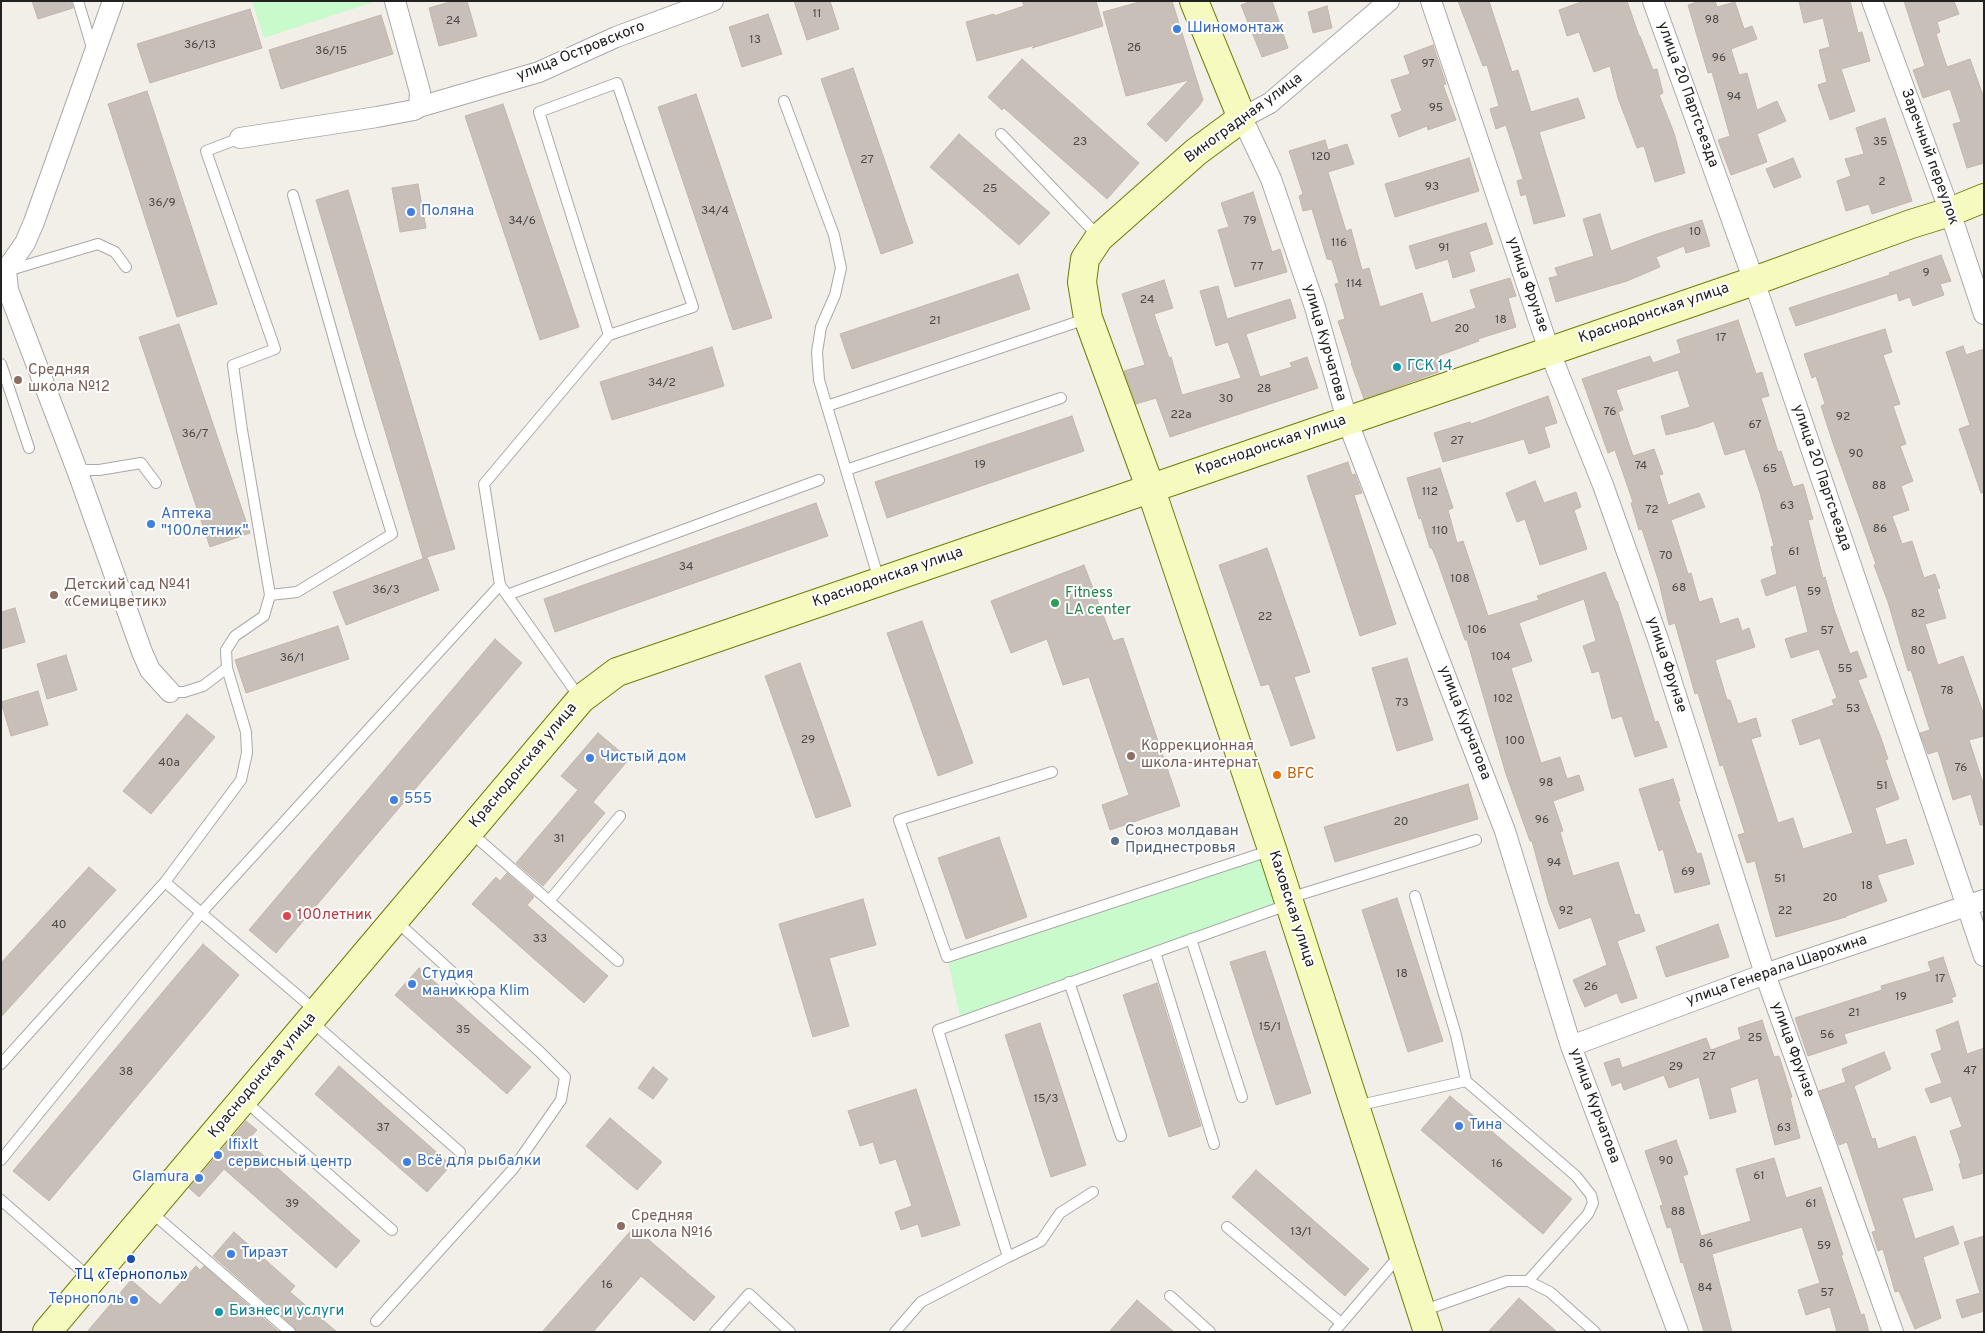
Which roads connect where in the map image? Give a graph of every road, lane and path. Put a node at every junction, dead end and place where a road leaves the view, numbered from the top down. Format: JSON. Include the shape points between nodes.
{"nodes":[{"id":1,"x":78,"y":1,"type":"edge"},
{"id":2,"x":113,"y":1,"type":"edge"},
{"id":3,"x":395,"y":1,"type":"edge"},
{"id":4,"x":713,"y":1,"type":"edge"},
{"id":5,"x":1194,"y":1,"type":"edge"},
{"id":6,"x":1389,"y":1,"type":"edge"},
{"id":7,"x":1431,"y":1,"type":"edge"},
{"id":8,"x":1653,"y":1,"type":"edge"},
{"id":9,"x":1872,"y":1,"type":"edge"},
{"id":10,"x":94,"y":55,"type":"junction"},
{"id":11,"x":784,"y":101,"type":"dead end"},
{"id":12,"x":419,"y":107,"type":"junction"},
{"id":13,"x":1242,"y":118,"type":"junction"},
{"id":14,"x":1001,"y":134,"type":"dead end"},
{"id":15,"x":240,"y":138,"type":"joint"},
{"id":16,"x":293,"y":195,"type":"dead end"},
{"id":17,"x":1984,"y":198,"type":"edge"},
{"id":18,"x":1950,"y":212,"type":"junction"},
{"id":19,"x":1099,"y":238,"type":"junction"},
{"id":20,"x":126,"y":266,"type":"dead end"},
{"id":21,"x":6,"y":270,"type":"junction"},
{"id":22,"x":1754,"y":280,"type":"junction"},
{"id":23,"x":1984,"y":314,"type":"edge"},
{"id":24,"x":1088,"y":318,"type":"junction"},
{"id":25,"x":609,"y":335,"type":"junction"},
{"id":26,"x":1549,"y":350,"type":"junction"},
{"id":27,"x":1,"y":364,"type":"edge"},
{"id":28,"x":1061,"y":398,"type":"dead end"},
{"id":29,"x":827,"y":406,"type":"junction"},
{"id":30,"x":1347,"y":420,"type":"junction"},
{"id":31,"x":29,"y":448,"type":"dead end"},
{"id":32,"x":77,"y":470,"type":"junction"},
{"id":33,"x":846,"y":470,"type":"junction"},
{"id":34,"x":819,"y":480,"type":"dead end"},
{"id":35,"x":156,"y":483,"type":"dead end"},
{"id":36,"x":1150,"y":487,"type":"junction"},
{"id":37,"x":879,"y":581,"type":"junction"},
{"id":38,"x":500,"y":585,"type":"junction"},
{"id":39,"x":270,"y":595,"type":"junction"},
{"id":40,"x":507,"y":595,"type":"junction"},
{"id":41,"x":227,"y":668,"type":"junction"},
{"id":42,"x":170,"y":692,"type":"joint"},
{"id":43,"x":581,"y":699,"type":"junction"},
{"id":44,"x":1052,"y":772,"type":"dead end"},
{"id":45,"x":620,"y":816,"type":"dead end"},
{"id":46,"x":469,"y":832,"type":"junction"},
{"id":47,"x":1476,"y":840,"type":"dead end"},
{"id":48,"x":1272,"y":849,"type":"junction"},
{"id":49,"x":165,"y":882,"type":"junction"},
{"id":50,"x":1415,"y":896,"type":"dead end"},
{"id":51,"x":549,"y":901,"type":"junction"},
{"id":52,"x":1289,"y":901,"type":"junction"},
{"id":53,"x":1975,"y":903,"type":"edge"},
{"id":54,"x":201,"y":913,"type":"junction"},
{"id":55,"x":395,"y":920,"type":"junction"},
{"id":56,"x":1191,"y":939,"type":"junction"},
{"id":57,"x":1155,"y":952,"type":"junction"},
{"id":58,"x":1984,"y":956,"type":"edge"},
{"id":59,"x":618,"y":961,"type":"dead end"},
{"id":60,"x":1765,"y":974,"type":"junction"},
{"id":61,"x":1070,"y":982,"type":"junction"},
{"id":62,"x":313,"y":1016,"type":"junction"},
{"id":63,"x":1571,"y":1046,"type":"junction"},
{"id":64,"x":1,"y":1064,"type":"edge"},
{"id":65,"x":1466,"y":1081,"type":"junction"},
{"id":66,"x":1242,"y":1097,"type":"dead end"},
{"id":67,"x":243,"y":1099,"type":"junction"},
{"id":68,"x":1355,"y":1106,"type":"junction"},
{"id":69,"x":1121,"y":1136,"type":"dead end"},
{"id":70,"x":1214,"y":1144,"type":"dead end"},
{"id":71,"x":460,"y":1152,"type":"dead end"},
{"id":72,"x":1,"y":1160,"type":"edge"},
{"id":73,"x":1093,"y":1192,"type":"dead end"},
{"id":74,"x":1,"y":1200,"type":"edge"},
{"id":75,"x":149,"y":1211,"type":"junction"},
{"id":76,"x":1227,"y":1227,"type":"dead end"},
{"id":77,"x":392,"y":1230,"type":"dead end"},
{"id":78,"x":1403,"y":1253,"type":"junction"},
{"id":79,"x":1008,"y":1257,"type":"junction"},
{"id":80,"x":91,"y":1280,"type":"junction"},
{"id":81,"x":1528,"y":1280,"type":"junction"},
{"id":82,"x":1170,"y":1296,"type":"dead end"},
{"id":83,"x":376,"y":1321,"type":"dead end"},
{"id":84,"x":1425,"y":1321,"type":"edge"},
{"id":85,"x":1341,"y":1323,"type":"junction"},
{"id":86,"x":47,"y":1332,"type":"edge"},
{"id":87,"x":290,"y":1332,"type":"edge"},
{"id":88,"x":715,"y":1332,"type":"edge"},
{"id":89,"x":790,"y":1332,"type":"edge"},
{"id":90,"x":895,"y":1332,"type":"edge"},
{"id":91,"x":1210,"y":1332,"type":"edge"},
{"id":92,"x":1334,"y":1332,"type":"edge"},
{"id":93,"x":1595,"y":1332,"type":"edge"},
{"id":94,"x":1678,"y":1332,"type":"edge"},
{"id":95,"x":1893,"y":1332,"type":"edge"}],
"edges":[{"from":1,"to":10,"type":"lane"},
{"from":2,"to":10,"type":"street"},
{"from":3,"to":12,"type":"street","via":[[420,92]]},
{"from":4,"to":12,"type":"street","name":"улица Островского","via":[[616,37],[539,72]]},
{"from":5,"to":13,"type":"street"},
{"from":6,"to":13,"type":"street","name":"Виноградная улица","via":[[1292,86]]},
{"from":7,"to":26,"type":"street","name":"улица Фрунзе"},
{"from":8,"to":22,"type":"street","name":"улица 20 Партсъезда"},
{"from":9,"to":18,"type":"street","name":"Заречный переулок"},
{"from":10,"to":21,"type":"street","via":[[34,222],[25,243]]},
{"from":11,"to":29,"type":"lane","via":[[834,235],[841,268],[835,295],[821,327],[817,352],[819,380]]},
{"from":12,"to":15,"type":"street","name":"улица Островского","via":[[377,117]]},
{"from":13,"to":19,"type":"street","name":"Виноградная улица","via":[[1196,152]]},
{"from":13,"to":30,"type":"street","name":"улица Курчатова","via":[[1271,178],[1315,307]]},
{"from":14,"to":19,"type":"lane"},
{"from":15,"to":39,"type":"lane","via":[[206,151],[275,349],[233,365]]},
{"from":16,"to":39,"type":"lane","via":[[392,534],[297,592]]},
{"from":17,"to":18,"type":"street","name":"Краснодонская улица"},
{"from":18,"to":22,"type":"street","name":"Краснодонская улица"},
{"from":18,"to":23,"type":"street","name":"Заречный переулок"},
{"from":19,"to":24,"type":"street","name":"Виноградная улица","via":[[1085,259],[1082,282]]},
{"from":20,"to":21,"type":"lane","via":[[115,252],[98,244]]},
{"from":21,"to":32,"type":"street","via":[[8,290]]},
{"from":22,"to":26,"type":"street","name":"Краснодонская улица"},
{"from":22,"to":53,"type":"street","name":"улица 20 Партсъезда"},
{"from":24,"to":29,"type":"lane"},
{"from":24,"to":36,"type":"street","name":"Каховская улица"},
{"from":25,"to":25,"type":"lane","via":[[693,307],[617,83],[539,112]]},
{"from":25,"to":38,"type":"lane","via":[[484,484]]},
{"from":26,"to":30,"type":"street","name":"Краснодонская улица"},
{"from":26,"to":60,"type":"street","name":"улица Фрунзе","via":[[1603,485],[1658,638]]},
{"from":27,"to":31,"type":"lane"},
{"from":28,"to":33,"type":"lane"},
{"from":29,"to":33,"type":"lane"},
{"from":30,"to":36,"type":"street","name":"Краснодонская улица"},
{"from":30,"to":63,"type":"street","name":"улица Курчатова","via":[[1506,831]]},
{"from":32,"to":35,"type":"lane","via":[[141,463]]},
{"from":32,"to":42,"type":"street","via":[[142,652],[150,670]]},
{"from":33,"to":37,"type":"lane"},
{"from":34,"to":40,"type":"lane"},
{"from":36,"to":37,"type":"street","name":"Краснодонская улица"},
{"from":36,"to":48,"type":"street","name":"Каховская улица"},
{"from":37,"to":43,"type":"street","name":"Краснодонская улица","via":[[617,672]]},
{"from":38,"to":40,"type":"lane"},
{"from":38,"to":54,"type":"lane"},
{"from":39,"to":41,"type":"lane","via":[[264,616],[235,636],[226,650]]},
{"from":40,"to":43,"type":"lane"},
{"from":41,"to":42,"type":"lane","via":[[203,686],[184,692]]},
{"from":41,"to":49,"type":"lane","via":[[246,732],[247,753],[241,780]]},
{"from":43,"to":46,"type":"street","name":"Краснодонская улица"},
{"from":44,"to":48,"type":"lane","via":[[899,820],[947,957]]},
{"from":45,"to":51,"type":"lane"},
{"from":46,"to":51,"type":"lane"},
{"from":46,"to":55,"type":"street","name":"Краснодонская улица"},
{"from":47,"to":52,"type":"lane"},
{"from":48,"to":52,"type":"street","name":"Каховская улица"},
{"from":49,"to":54,"type":"lane"},
{"from":49,"to":64,"type":"lane"},
{"from":50,"to":65,"type":"lane","via":[[1456,1035]]},
{"from":51,"to":59,"type":"lane"},
{"from":52,"to":56,"type":"lane"},
{"from":52,"to":68,"type":"street","name":"Каховская улица"},
{"from":53,"to":58,"type":"street","name":"улица 20 Партсъезда"},
{"from":53,"to":60,"type":"street","name":"улица Генерала Шарохина"},
{"from":54,"to":62,"type":"lane"},
{"from":54,"to":72,"type":"lane"},
{"from":55,"to":62,"type":"street","name":"Краснодонская улица"},
{"from":55,"to":83,"type":"lane","via":[[565,1077],[561,1100],[513,1169]]},
{"from":56,"to":57,"type":"lane"},
{"from":56,"to":66,"type":"lane"},
{"from":57,"to":61,"type":"lane"},
{"from":57,"to":70,"type":"lane"},
{"from":60,"to":63,"type":"street","name":"улица Генерала Шарохина"},
{"from":60,"to":95,"type":"street","name":"улица Фрунзе"},
{"from":61,"to":69,"type":"lane"},
{"from":61,"to":79,"type":"lane","via":[[938,1030]]},
{"from":62,"to":67,"type":"street","name":"Краснодонская улица"},
{"from":62,"to":71,"type":"lane"},
{"from":63,"to":94,"type":"street","name":"улица Курчатова"},
{"from":65,"to":68,"type":"lane"},
{"from":65,"to":81,"type":"lane","via":[[1576,1176],[1591,1196],[1593,1203],[1588,1214]]},
{"from":67,"to":75,"type":"street","name":"Краснодонская улица"},
{"from":67,"to":77,"type":"lane"},
{"from":68,"to":78,"type":"street","name":"Каховская улица"},
{"from":73,"to":79,"type":"lane","via":[[1060,1213],[1040,1241]]},
{"from":74,"to":80,"type":"lane"},
{"from":75,"to":80,"type":"street","name":"Краснодонская улица"},
{"from":75,"to":87,"type":"lane"},
{"from":76,"to":85,"type":"lane"},
{"from":78,"to":84,"type":"street","name":"Каховская улица"},
{"from":78,"to":85,"type":"lane"},
{"from":79,"to":90,"type":"lane","via":[[921,1302]]},
{"from":80,"to":86,"type":"street","name":"Краснодонская улица"},
{"from":81,"to":84,"type":"lane","via":[[1507,1281]]},
{"from":81,"to":93,"type":"lane","via":[[1550,1292]]},
{"from":82,"to":91,"type":"lane"},
{"from":85,"to":92,"type":"lane"},
{"from":88,"to":89,"type":"lane","via":[[748,1294]]}]}
